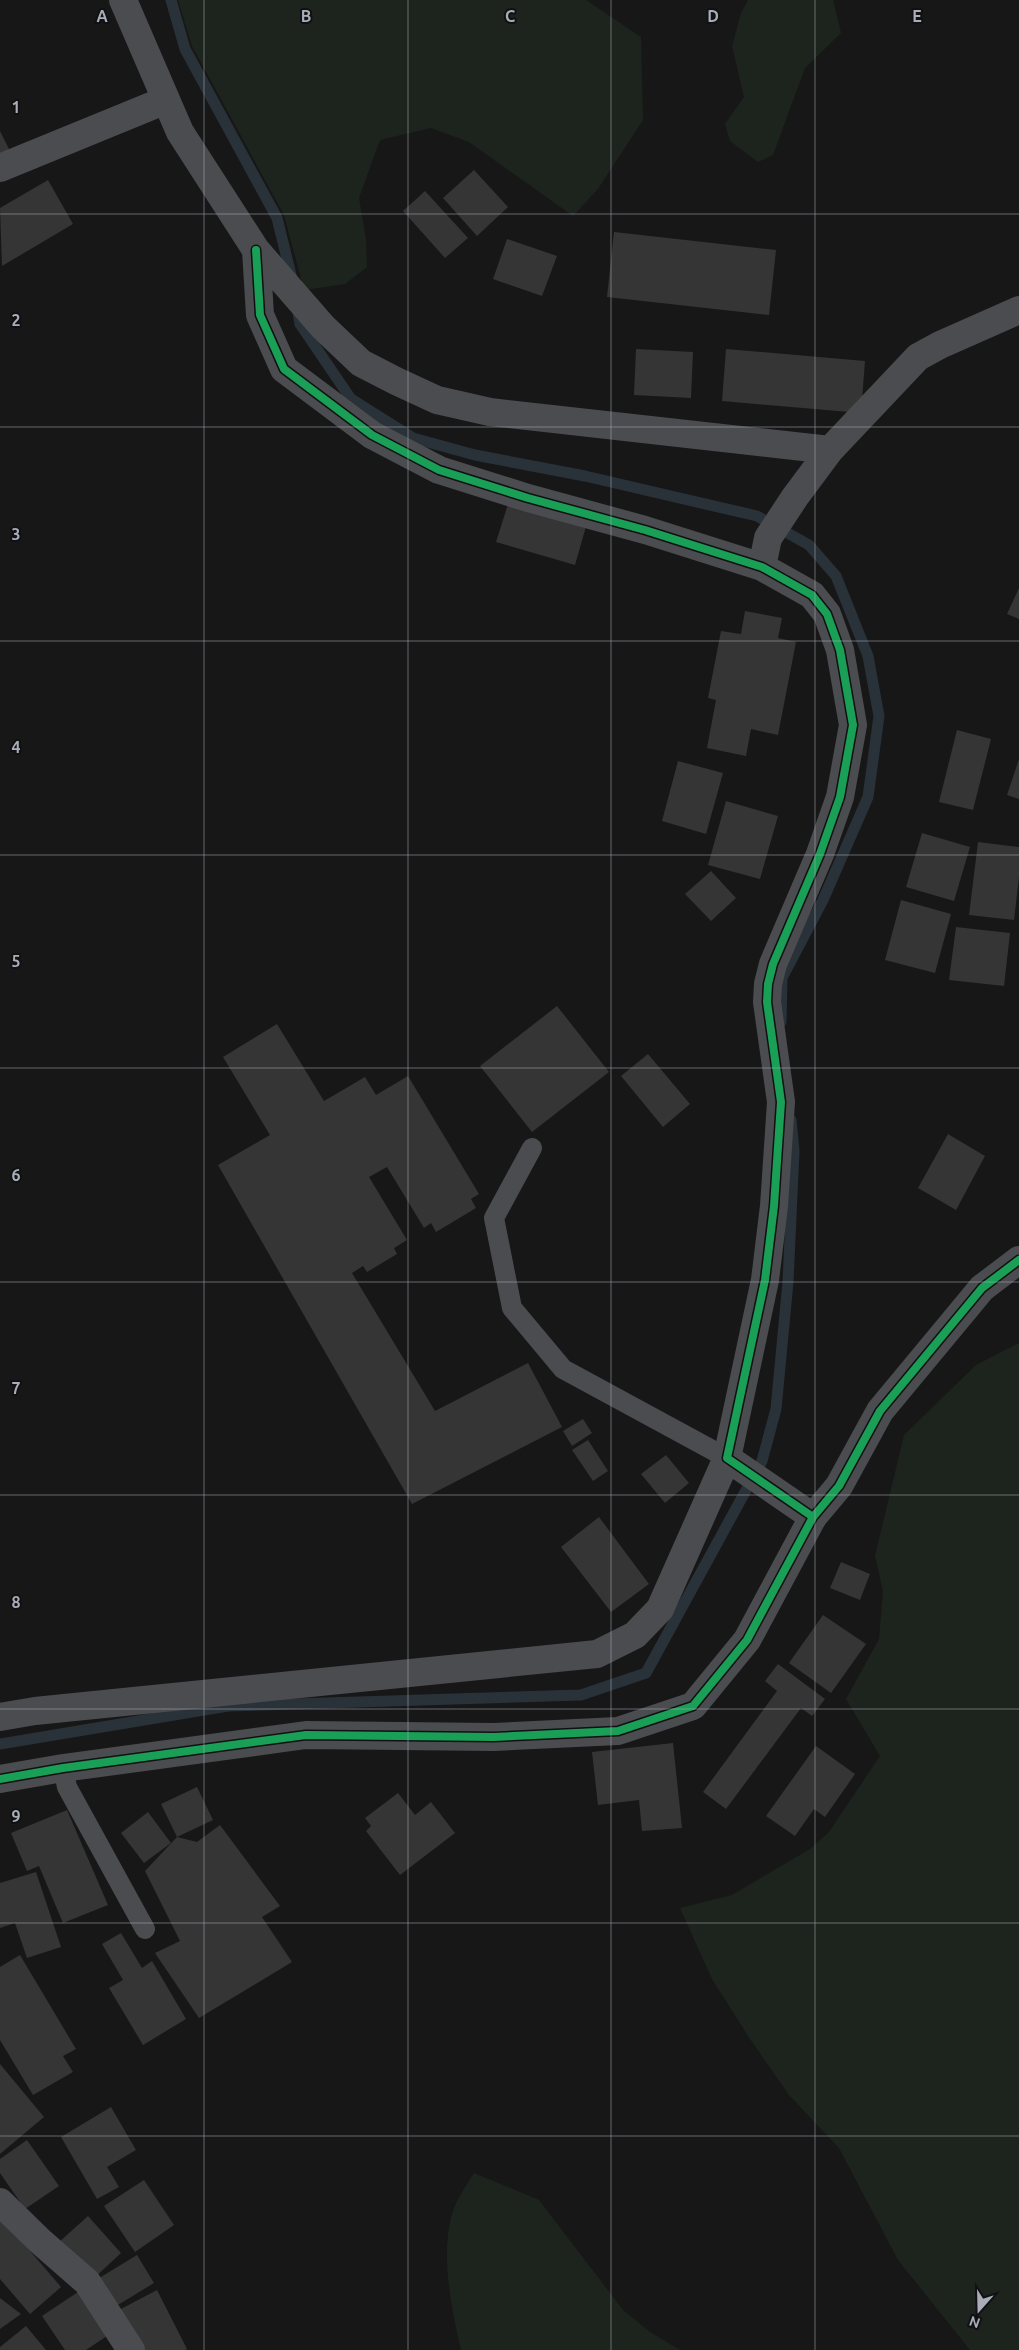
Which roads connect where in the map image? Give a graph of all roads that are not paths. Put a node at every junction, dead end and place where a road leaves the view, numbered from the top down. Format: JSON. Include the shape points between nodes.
{"nodes":[{"id":1,"x":123,"y":0,"type":"edge"},
{"id":2,"x":166,"y":100,"type":"junction"},
{"id":3,"x":0,"y":168,"type":"edge"},
{"id":4,"x":256,"y":250,"type":"junction"},
{"id":5,"x":1019,"y":310,"type":"edge"},
{"id":6,"x":830,"y":450,"type":"junction"},
{"id":7,"x":762,"y":567,"type":"junction"},
{"id":8,"x":532,"y":1148,"type":"dead end"},
{"id":9,"x":1019,"y":1260,"type":"edge"},
{"id":10,"x":727,"y":1458,"type":"junction"},
{"id":11,"x":813,"y":1517,"type":"junction"},
{"id":12,"x":0,"y":1717,"type":"edge"},
{"id":13,"x":63,"y":1768,"type":"junction"},
{"id":14,"x":0,"y":1780,"type":"edge"},
{"id":15,"x":145,"y":1929,"type":"dead end"},
{"id":16,"x":0,"y":2202,"type":"edge"},
{"id":17,"x":131,"y":2350,"type":"edge"}],
"edges":[{"from":1,"to":2,"type":"street"},
{"from":2,"to":3,"type":"street"},
{"from":2,"to":4,"type":"street","via":[[180,132]]},
{"from":4,"to":6,"type":"street","via":[[323,327],[361,363],[437,400],[490,412]]},
{"from":4,"to":7,"type":"street","via":[[260,314],[284,369],[372,435],[439,470]]},
{"from":5,"to":6,"type":"street","via":[[918,357]]},
{"from":6,"to":7,"type":"street","via":[[768,538]]},
{"from":7,"to":10,"type":"street","via":[[812,595],[828,614],[840,650],[853,725],[840,797],[820,854],[773,964],[768,984],[781,1102],[774,1206],[765,1280]]},
{"from":8,"to":10,"type":"lane","via":[[494,1218],[512,1308],[563,1369]]},
{"from":9,"to":11,"type":"street","via":[[982,1288],[880,1411],[839,1486]]},
{"from":10,"to":11,"type":"street"},
{"from":10,"to":12,"type":"street","via":[[660,1609],[635,1635],[597,1654],[35,1710]]},
{"from":11,"to":13,"type":"street","via":[[747,1640],[693,1706],[618,1731],[494,1736],[306,1735]]},
{"from":13,"to":14,"type":"street"},
{"from":13,"to":15,"type":"lane","via":[[67,1788]]},
{"from":16,"to":17,"type":"street","via":[[87,2282]]}]}
